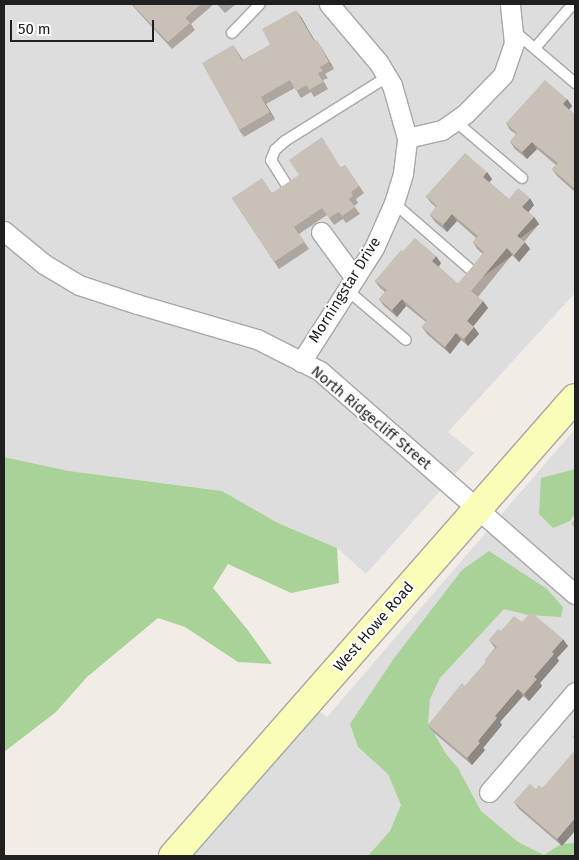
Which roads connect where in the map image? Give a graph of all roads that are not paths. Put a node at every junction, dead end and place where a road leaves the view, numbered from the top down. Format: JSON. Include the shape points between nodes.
{"nodes":[{"id":1,"x":260,"y":4,"type":"edge"},
{"id":2,"x":329,"y":4,"type":"edge"},
{"id":3,"x":510,"y":4,"type":"edge"},
{"id":4,"x":573,"y":4,"type":"edge"},
{"id":5,"x":513,"y":30,"type":"junction"},
{"id":6,"x":232,"y":33,"type":"dead end"},
{"id":7,"x":535,"y":48,"type":"junction"},
{"id":8,"x":387,"y":77,"type":"junction"},
{"id":9,"x":575,"y":83,"type":"edge"},
{"id":10,"x":456,"y":121,"type":"junction"},
{"id":11,"x":406,"y":138,"type":"junction"},
{"id":12,"x":522,"y":178,"type":"dead end"},
{"id":13,"x":286,"y":184,"type":"edge"},
{"id":14,"x":394,"y":202,"type":"junction"},
{"id":15,"x":4,"y":231,"type":"edge"},
{"id":16,"x":321,"y":232,"type":"dead end"},
{"id":17,"x":470,"y":269,"type":"edge"},
{"id":18,"x":351,"y":283,"type":"junction"},
{"id":19,"x":406,"y":340,"type":"dead end"},
{"id":20,"x":301,"y":362,"type":"junction"},
{"id":21,"x":575,"y":398,"type":"edge"},
{"id":22,"x":478,"y":509,"type":"junction"},
{"id":23,"x":575,"y":594,"type":"edge"},
{"id":24,"x":575,"y":692,"type":"edge"},
{"id":25,"x":488,"y":792,"type":"dead end"},
{"id":26,"x":173,"y":856,"type":"edge"}],
"edges":[{"from":1,"to":6,"type":"lane"},
{"from":2,"to":8,"type":"street","name":"Morningstar Drive"},
{"from":3,"to":5,"type":"street"},
{"from":4,"to":7,"type":"lane"},
{"from":5,"to":7,"type":"lane"},
{"from":5,"to":10,"type":"street","via":[[514,43],[503,75]]},
{"from":7,"to":9,"type":"lane"},
{"from":8,"to":11,"type":"street","name":"Morningstar Drive"},
{"from":8,"to":13,"type":"lane","via":[[275,150],[271,160]]},
{"from":10,"to":11,"type":"street","via":[[442,130]]},
{"from":10,"to":12,"type":"lane"},
{"from":11,"to":14,"type":"street","name":"Morningstar Drive","via":[[403,174]]},
{"from":14,"to":17,"type":"lane"},
{"from":14,"to":18,"type":"street","name":"Morningstar Drive","via":[[374,248]]},
{"from":15,"to":20,"type":"street","name":"North Ridgecliff Street","via":[[44,264],[79,285],[256,339]]},
{"from":16,"to":18,"type":"street"},
{"from":18,"to":19,"type":"lane"},
{"from":18,"to":20,"type":"street","name":"Morningstar Drive"},
{"from":20,"to":22,"type":"street","name":"North Ridgecliff Street","via":[[320,371]]},
{"from":21,"to":22,"type":"main road","name":"West Howe Road"},
{"from":22,"to":23,"type":"street","name":"North Ridgecliff Street"},
{"from":22,"to":26,"type":"main road","name":"West Howe Road"},
{"from":24,"to":25,"type":"street"}]}
